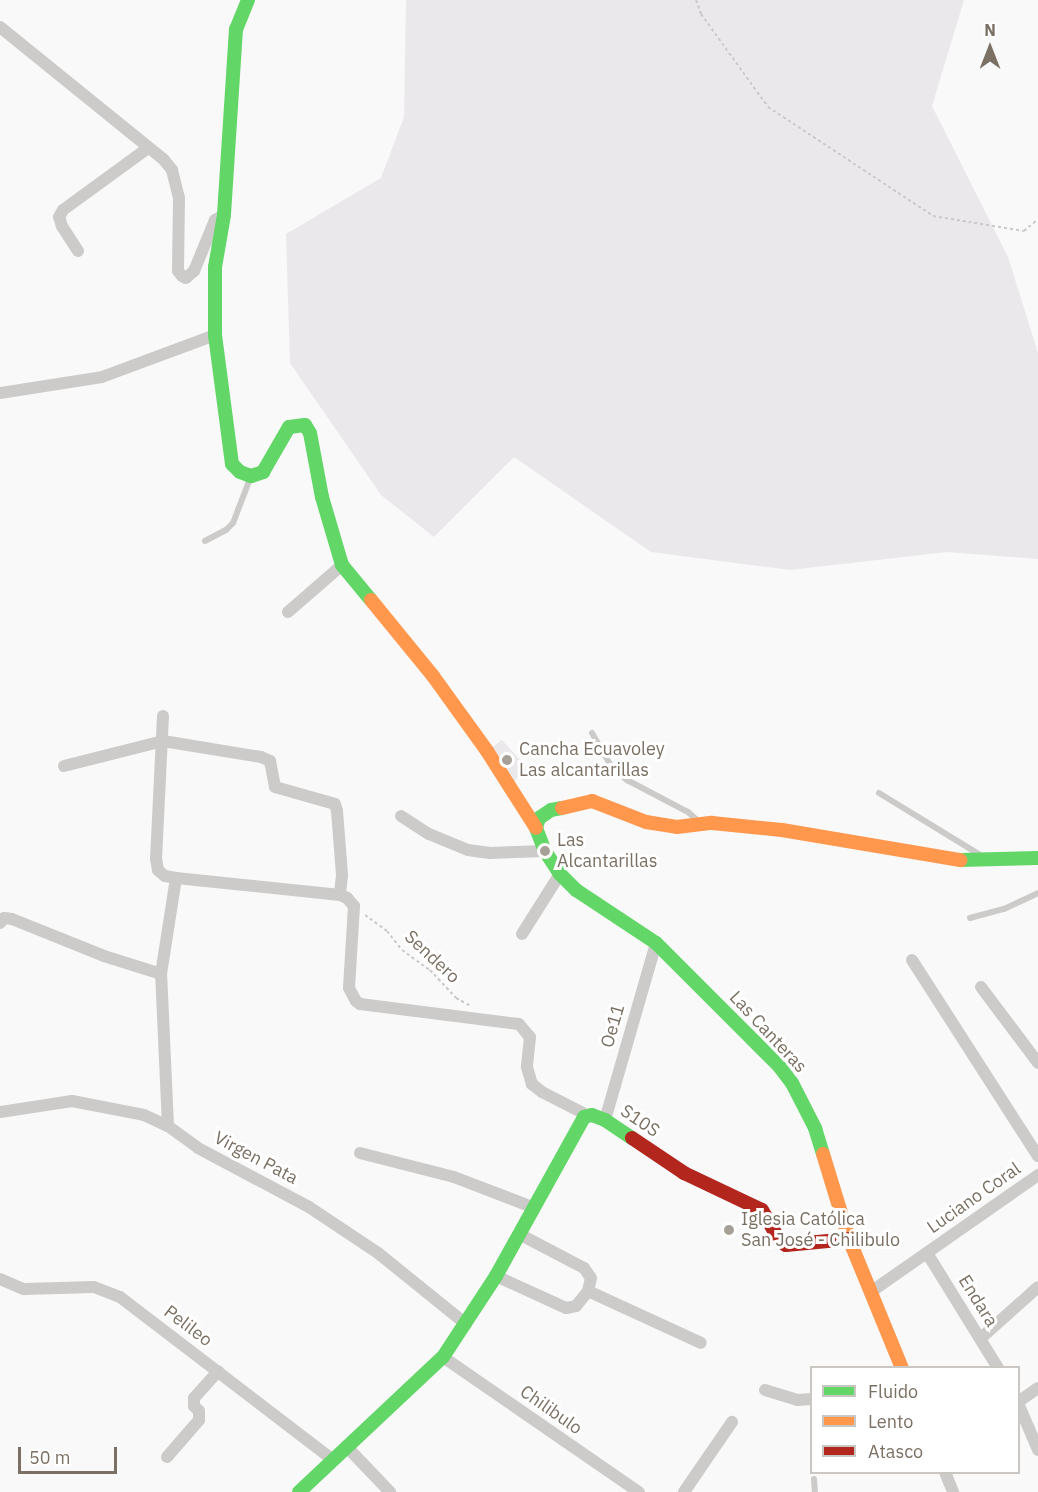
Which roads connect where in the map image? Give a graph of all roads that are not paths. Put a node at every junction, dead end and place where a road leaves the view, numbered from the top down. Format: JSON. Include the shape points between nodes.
{"nodes":[{"id":1,"x":248,"y":0,"type":"edge"},
{"id":2,"x":0,"y":27,"type":"edge"},
{"id":3,"x":148,"y":148,"type":"junction"},
{"id":4,"x":224,"y":215,"type":"junction"},
{"id":5,"x":78,"y":251,"type":"dead end"},
{"id":6,"x":215,"y":335,"type":"junction"},
{"id":7,"x":0,"y":393,"type":"edge"},
{"id":8,"x":251,"y":476,"type":"junction"},
{"id":9,"x":205,"y":541,"type":"dead end"},
{"id":10,"x":342,"y":565,"type":"junction"},
{"id":11,"x":288,"y":612,"type":"dead end"},
{"id":12,"x":163,"y":716,"type":"dead end"},
{"id":13,"x":592,"y":733,"type":"dead end"},
{"id":14,"x":163,"y":741,"type":"junction"},
{"id":15,"x":64,"y":766,"type":"dead end"},
{"id":16,"x":879,"y":793,"type":"dead end"},
{"id":17,"x":401,"y":816,"type":"dead end"},
{"id":18,"x":700,"y":824,"type":"junction"},
{"id":19,"x":536,"y":828,"type":"junction"},
{"id":20,"x":545,"y":851,"type":"junction"},
{"id":21,"x":1038,"y":858,"type":"edge"},
{"id":22,"x":991,"y":861,"type":"junction"},
{"id":23,"x":560,"y":874,"type":"junction"},
{"id":24,"x":176,"y":878,"type":"junction"},
{"id":25,"x":1038,"y":893,"type":"edge"},
{"id":26,"x":340,"y":895,"type":"junction"},
{"id":27,"x":970,"y":918,"type":"dead end"},
{"id":28,"x":0,"y":923,"type":"edge"},
{"id":29,"x":522,"y":934,"type":"dead end"},
{"id":30,"x":656,"y":943,"type":"junction"},
{"id":31,"x":912,"y":960,"type":"dead end"},
{"id":32,"x":161,"y":974,"type":"junction"},
{"id":33,"x":981,"y":987,"type":"dead end"},
{"id":34,"x":1038,"y":1063,"type":"edge"},
{"id":35,"x":0,"y":1113,"type":"edge"},
{"id":36,"x":587,"y":1115,"type":"junction"},
{"id":37,"x":605,"y":1120,"type":"junction"},
{"id":38,"x":168,"y":1126,"type":"junction"},
{"id":39,"x":360,"y":1153,"type":"dead end"},
{"id":40,"x":1038,"y":1156,"type":"edge"},
{"id":41,"x":1038,"y":1175,"type":"edge"},
{"id":42,"x":532,"y":1207,"type":"junction"},
{"id":43,"x":519,"y":1234,"type":"junction"},
{"id":44,"x":849,"y":1239,"type":"junction"},
{"id":45,"x":927,"y":1253,"type":"junction"},
{"id":46,"x":496,"y":1276,"type":"junction"},
{"id":47,"x":0,"y":1279,"type":"edge"},
{"id":48,"x":1038,"y":1287,"type":"edge"},
{"id":49,"x":588,"y":1291,"type":"junction"},
{"id":50,"x":872,"y":1291,"type":"junction"},
{"id":51,"x":466,"y":1324,"type":"junction"},
{"id":52,"x":981,"y":1338,"type":"junction"},
{"id":53,"x":700,"y":1343,"type":"dead end"},
{"id":54,"x":443,"y":1357,"type":"junction"},
{"id":55,"x":901,"y":1366,"type":"edge"},
{"id":56,"x":997,"y":1366,"type":"edge"},
{"id":57,"x":218,"y":1371,"type":"junction"},
{"id":58,"x":1038,"y":1388,"type":"edge"},
{"id":59,"x":765,"y":1390,"type":"dead end"},
{"id":60,"x":810,"y":1400,"type":"edge"},
{"id":61,"x":1020,"y":1401,"type":"edge"},
{"id":62,"x":1020,"y":1407,"type":"edge"},
{"id":63,"x":732,"y":1422,"type":"dead end"},
{"id":64,"x":346,"y":1446,"type":"junction"},
{"id":65,"x":1038,"y":1450,"type":"edge"},
{"id":66,"x":167,"y":1456,"type":"dead end"},
{"id":67,"x":332,"y":1459,"type":"junction"},
{"id":68,"x":945,"y":1474,"type":"edge"},
{"id":69,"x":814,"y":1479,"type":"dead end"},
{"id":70,"x":299,"y":1492,"type":"edge"},
{"id":71,"x":390,"y":1492,"type":"edge"},
{"id":72,"x":639,"y":1492,"type":"edge"},
{"id":73,"x":684,"y":1492,"type":"edge"},
{"id":74,"x":815,"y":1492,"type":"edge"},
{"id":75,"x":953,"y":1492,"type":"edge"}],
"edges":[{"from":1,"to":4,"type":"street","via":[[236,29]]},
{"from":2,"to":3,"type":"street"},
{"from":3,"to":4,"type":"street","via":[[168,165],[177,184],[178,271],[182,276],[186,278],[194,271],[215,220]]},
{"from":3,"to":5,"type":"street","via":[[63,210],[59,217],[62,226]]},
{"from":4,"to":6,"type":"street","via":[[215,267]]},
{"from":6,"to":7,"type":"street","via":[[102,377]]},
{"from":6,"to":8,"type":"street","via":[[232,464]]},
{"from":8,"to":9,"type":"lane","via":[[233,523]]},
{"from":8,"to":10,"type":"street","via":[[263,472],[289,427],[305,425]]},
{"from":10,"to":11,"type":"street"},
{"from":10,"to":19,"type":"street","name":"Las Canteras","via":[[433,676]]},
{"from":12,"to":14,"type":"street"},
{"from":13,"to":18,"type":"lane","via":[[612,767],[627,780],[694,816]]},
{"from":14,"to":15,"type":"street"},
{"from":14,"to":24,"type":"street","via":[[156,858],[158,870]]},
{"from":14,"to":26,"type":"street","via":[[261,757],[270,761],[275,787],[334,804],[342,875]]},
{"from":16,"to":22,"type":"lane"},
{"from":17,"to":20,"type":"street","via":[[429,834],[468,850]]},
{"from":18,"to":19,"type":"street","via":[[677,827],[646,822],[592,801],[551,810],[539,818]]},
{"from":18,"to":22,"type":"street","via":[[782,830],[946,859]]},
{"from":19,"to":20,"type":"street","name":"Las Canteras"},
{"from":20,"to":23,"type":"street","name":"Las Canteras"},
{"from":21,"to":22,"type":"street"},
{"from":23,"to":29,"type":"street"},
{"from":23,"to":30,"type":"street","name":"Las Canteras","via":[[576,890]]},
{"from":24,"to":26,"type":"street"},
{"from":24,"to":32,"type":"street"},
{"from":25,"to":27,"type":"lane","via":[[1004,909]]},
{"from":26,"to":36,"type":"street","via":[[354,906],[349,988],[356,1001],[519,1023],[530,1037],[527,1067],[532,1084]]},
{"from":28,"to":32,"type":"street","via":[[4,918],[12,919]]},
{"from":30,"to":37,"type":"street","name":"Oe11"},
{"from":30,"to":44,"type":"street","name":"Las Canteras","via":[[792,1083],[814,1128]]},
{"from":31,"to":40,"type":"street"},
{"from":32,"to":38,"type":"street"},
{"from":33,"to":34,"type":"street"},
{"from":35,"to":38,"type":"street","name":"Virgen Pata","via":[[72,1101],[144,1115]]},
{"from":36,"to":37,"type":"street","name":"S10S"},
{"from":36,"to":42,"type":"street"},
{"from":37,"to":44,"type":"street","name":"S10S","via":[[684,1173],[762,1210],[782,1244]]},
{"from":38,"to":51,"type":"street","name":"Virgen Pata","via":[[198,1148],[309,1207],[378,1253]]},
{"from":39,"to":42,"type":"street","via":[[454,1177]]},
{"from":41,"to":45,"type":"street","name":"Luciano Coral"},
{"from":42,"to":43,"type":"street"},
{"from":43,"to":46,"type":"street"},
{"from":43,"to":49,"type":"street","via":[[584,1268],[591,1278]]},
{"from":44,"to":50,"type":"street","name":"Las Canteras"},
{"from":45,"to":50,"type":"street","name":"Luciano Coral"},
{"from":45,"to":52,"type":"street","name":"Endara"},
{"from":46,"to":49,"type":"street","via":[[566,1308],[576,1306]]},
{"from":46,"to":51,"type":"street"},
{"from":47,"to":57,"type":"street","name":"Pelileo","via":[[24,1289],[94,1287],[120,1297]]},
{"from":48,"to":52,"type":"street"},
{"from":49,"to":53,"type":"street"},
{"from":50,"to":55,"type":"street","name":"Las Canteras"},
{"from":51,"to":54,"type":"street"},
{"from":52,"to":56,"type":"street","name":"Endara"},
{"from":54,"to":64,"type":"street"},
{"from":54,"to":72,"type":"street","name":"Chilibulo"},
{"from":57,"to":66,"type":"street","via":[[194,1398],[199,1420]]},
{"from":57,"to":67,"type":"street","name":"Pelileo"},
{"from":58,"to":61,"type":"street"},
{"from":59,"to":60,"type":"street"},
{"from":62,"to":65,"type":"street"},
{"from":63,"to":73,"type":"street"},
{"from":64,"to":67,"type":"street"},
{"from":64,"to":71,"type":"street"},
{"from":67,"to":70,"type":"street"},
{"from":68,"to":75,"type":"street"},
{"from":69,"to":74,"type":"lane"}]}
